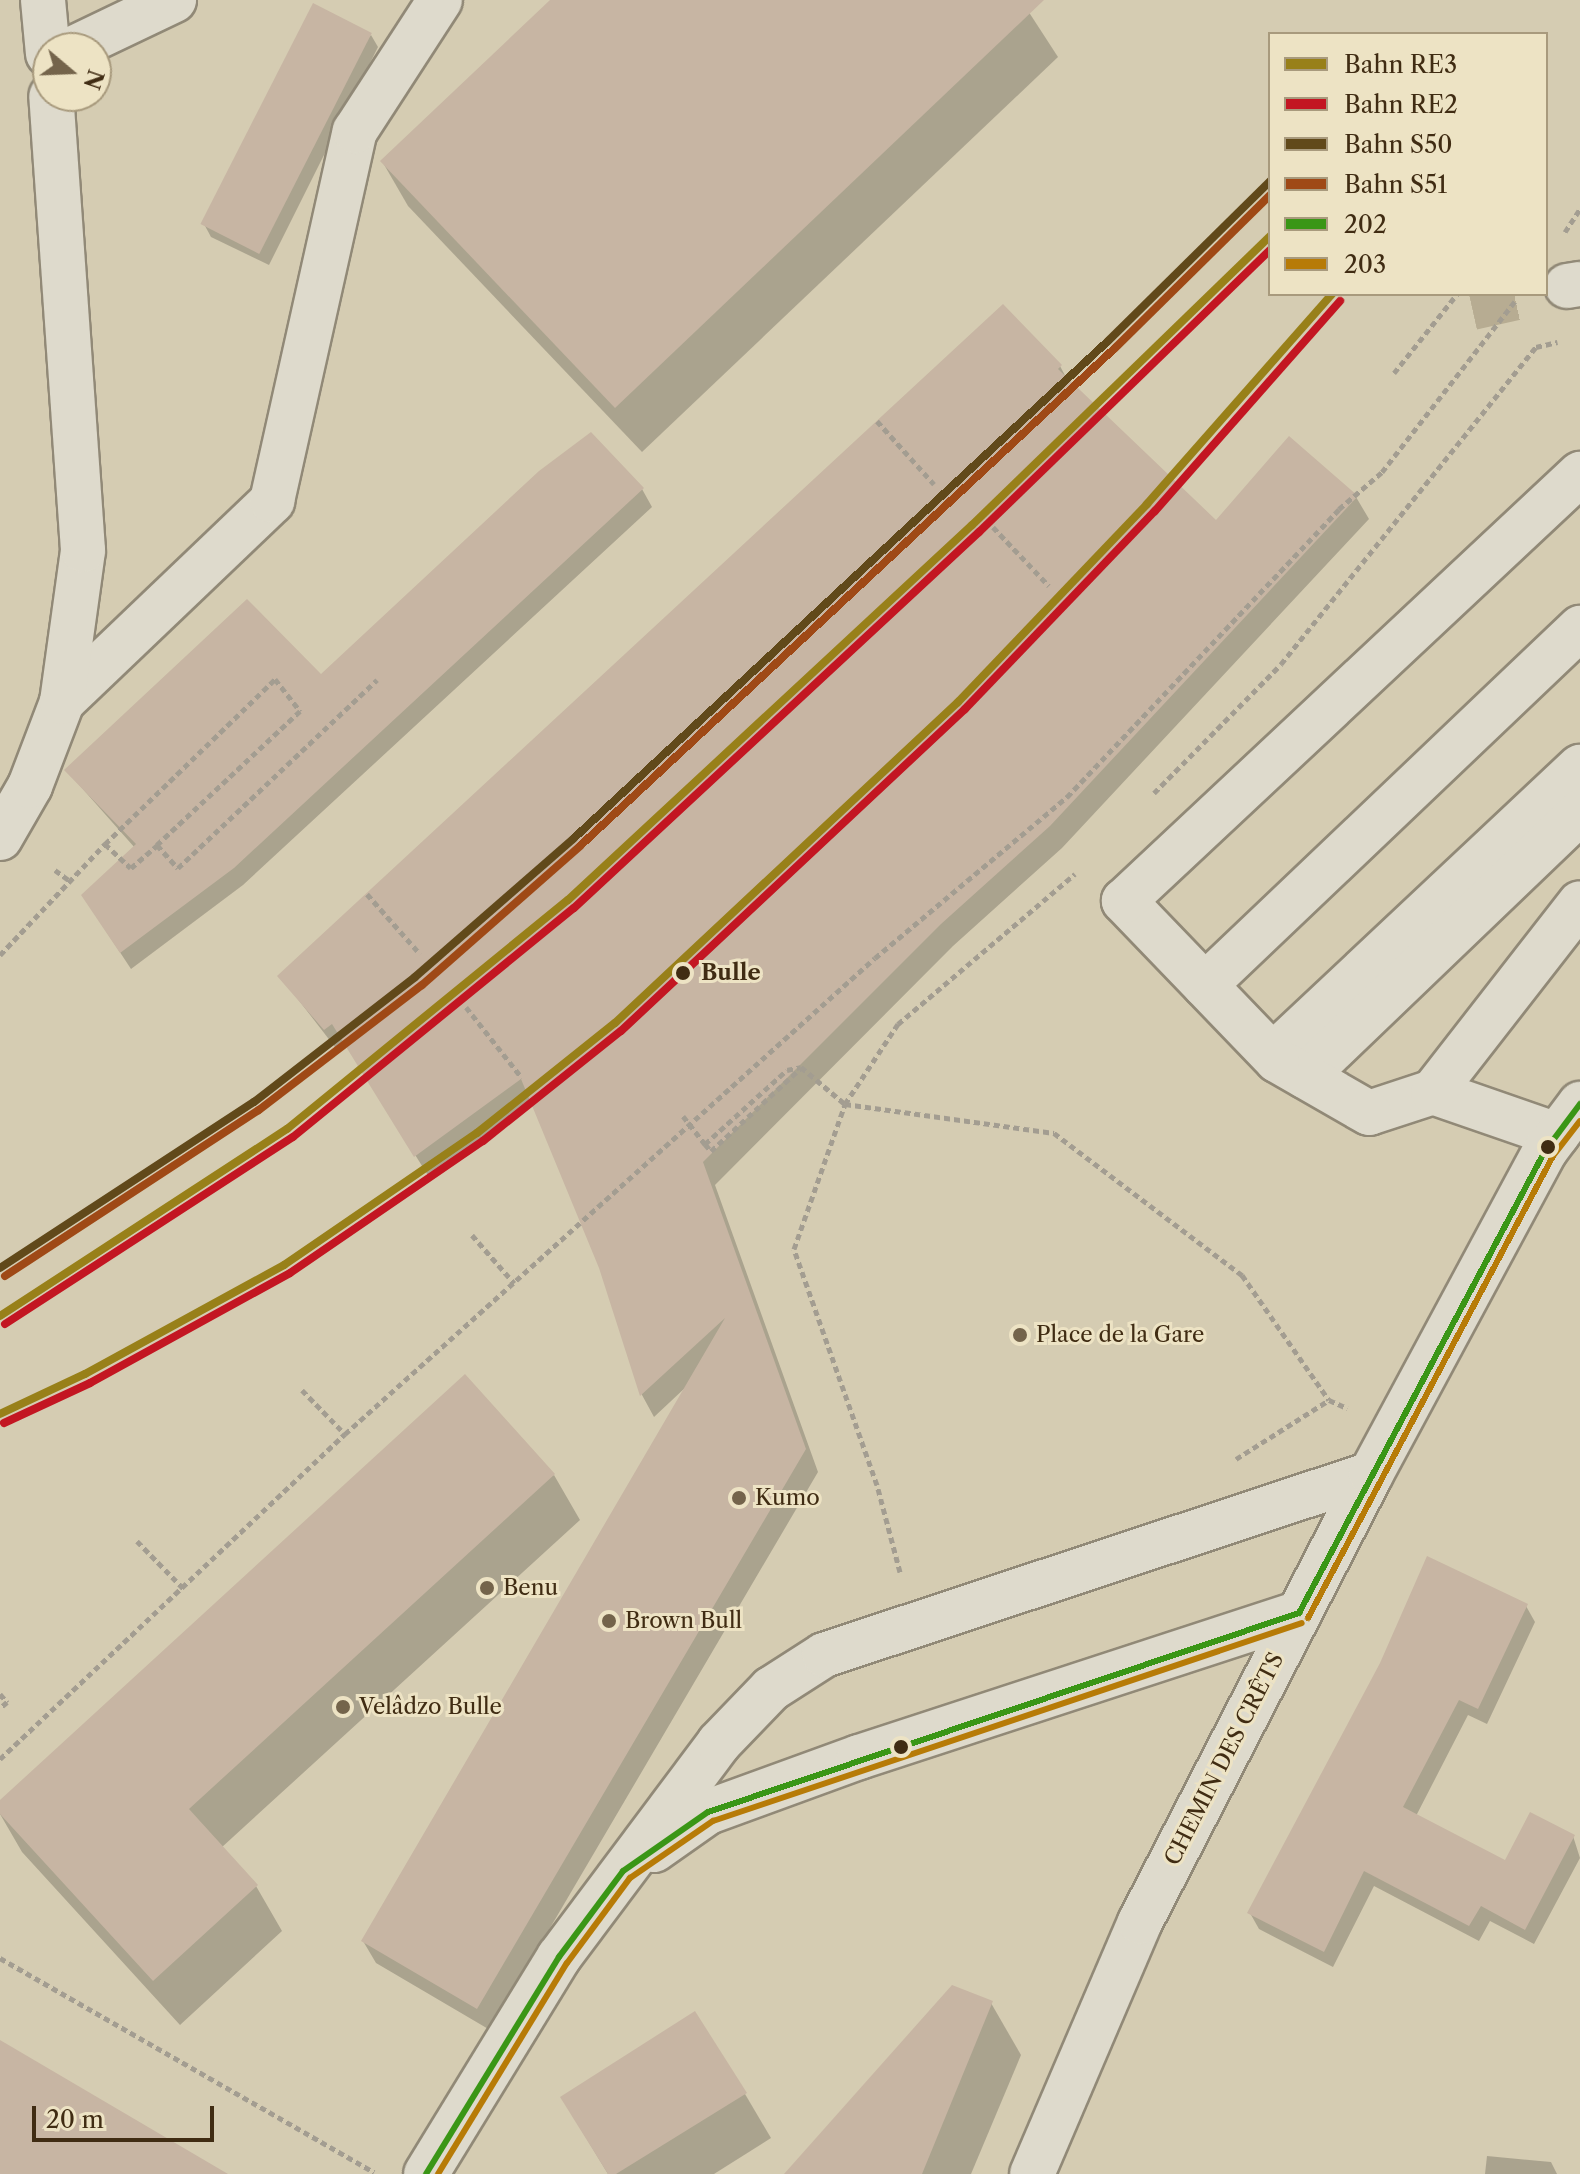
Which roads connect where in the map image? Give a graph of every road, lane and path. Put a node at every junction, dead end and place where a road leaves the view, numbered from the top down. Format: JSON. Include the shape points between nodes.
{"nodes":[{"id":1,"x":43,"y":0,"type":"edge"},
{"id":2,"x":174,"y":0,"type":"edge"},
{"id":3,"x":440,"y":0,"type":"edge"},
{"id":4,"x":46,"y":32,"type":"edge"},
{"id":5,"x":107,"y":32,"type":"edge"},
{"id":6,"x":52,"y":112,"type":"edge"},
{"id":7,"x":1455,"y":296,"type":"edge"},
{"id":8,"x":1518,"y":296,"type":"edge"},
{"id":9,"x":1565,"y":340,"type":"dead end"},
{"id":10,"x":1394,"y":373,"type":"dead end"},
{"id":11,"x":877,"y":421,"type":"dead end"},
{"id":12,"x":1580,"y":474,"type":"edge"},
{"id":13,"x":934,"y":484,"type":"dead end"},
{"id":14,"x":993,"y":527,"type":"dead end"},
{"id":15,"x":1049,"y":586,"type":"dead end"},
{"id":16,"x":1580,"y":628,"type":"edge"},
{"id":17,"x":377,"y":680,"type":"dead end"},
{"id":18,"x":62,"y":702,"type":"junction"},
{"id":19,"x":1580,"y":767,"type":"edge"},
{"id":20,"x":1150,"y":797,"type":"dead end"},
{"id":21,"x":1580,"y":812,"type":"edge"},
{"id":22,"x":0,"y":838,"type":"edge"},
{"id":23,"x":105,"y":844,"type":"junction"},
{"id":24,"x":157,"y":845,"type":"junction"},
{"id":25,"x":1087,"y":862,"type":"dead end"},
{"id":26,"x":55,"y":870,"type":"dead end"},
{"id":27,"x":70,"y":881,"type":"junction"},
{"id":28,"x":367,"y":894,"type":"dead end"},
{"id":29,"x":1580,"y":903,"type":"edge"},
{"id":30,"x":420,"y":954,"type":"dead end"},
{"id":31,"x":0,"y":955,"type":"edge"},
{"id":32,"x":1205,"y":985,"type":"junction"},
{"id":33,"x":466,"y":1007,"type":"dead end"},
{"id":34,"x":1289,"y":1066,"type":"junction"},
{"id":35,"x":522,"y":1078,"type":"dead end"},
{"id":36,"x":1433,"y":1092,"type":"junction"},
{"id":37,"x":845,"y":1104,"type":"junction"},
{"id":38,"x":683,"y":1116,"type":"dead end"},
{"id":39,"x":1569,"y":1120,"type":"edge"},
{"id":40,"x":692,"y":1125,"type":"junction"},
{"id":41,"x":472,"y":1235,"type":"dead end"},
{"id":42,"x":514,"y":1283,"type":"junction"},
{"id":43,"x":302,"y":1390,"type":"dead end"},
{"id":44,"x":1329,"y":1400,"type":"junction"},
{"id":45,"x":1352,"y":1410,"type":"dead end"},
{"id":46,"x":345,"y":1434,"type":"junction"},
{"id":47,"x":1226,"y":1465,"type":"dead end"},
{"id":48,"x":1371,"y":1474,"type":"junction"},
{"id":49,"x":137,"y":1541,"type":"dead end"},
{"id":50,"x":183,"y":1588,"type":"junction"},
{"id":51,"x":1299,"y":1613,"type":"junction"},
{"id":52,"x":913,"y":1625,"type":"junction"},
{"id":53,"x":0,"y":1694,"type":"edge"},
{"id":54,"x":0,"y":1708,"type":"edge"},
{"id":55,"x":0,"y":1759,"type":"edge"},
{"id":56,"x":623,"y":1871,"type":"junction"},
{"id":57,"x":0,"y":1958,"type":"edge"},
{"id":58,"x":379,"y":2174,"type":"edge"},
{"id":59,"x":426,"y":2174,"type":"edge"},
{"id":60,"x":1032,"y":2174,"type":"edge"}],
"edges":[{"from":1,"to":4,"type":"street"},
{"from":2,"to":5,"type":"street"},
{"from":3,"to":18,"type":"street","via":[[355,131],[272,501]]},
{"from":6,"to":18,"type":"street","via":[[83,550]]},
{"from":7,"to":10,"type":"path"},
{"from":8,"to":40,"type":"path","via":[[1382,472],[1339,509],[1067,797],[875,958]]},
{"from":9,"to":20,"type":"path","via":[[1536,347],[1281,664]]},
{"from":11,"to":13,"type":"path"},
{"from":12,"to":32,"type":"street","via":[[1124,901]]},
{"from":14,"to":15,"type":"path"},
{"from":16,"to":32,"type":"street"},
{"from":17,"to":24,"type":"path","via":[[178,868]]},
{"from":18,"to":22,"type":"street","via":[[30,786]]},
{"from":19,"to":34,"type":"street"},
{"from":21,"to":34,"type":"street"},
{"from":23,"to":24,"type":"path","via":[[131,868]]},
{"from":23,"to":24,"type":"path","via":[[275,679],[300,711]]},
{"from":23,"to":27,"type":"path"},
{"from":25,"to":37,"type":"path","via":[[898,1024]]},
{"from":26,"to":27,"type":"path"},
{"from":27,"to":31,"type":"path"},
{"from":28,"to":30,"type":"path"},
{"from":29,"to":36,"type":"street"},
{"from":32,"to":34,"type":"street"},
{"from":33,"to":35,"type":"path"},
{"from":34,"to":36,"type":"street","via":[[1369,1113]]},
{"from":36,"to":39,"type":"street"},
{"from":37,"to":40,"type":"path","via":[[801,1067],[711,1151]]},
{"from":37,"to":44,"type":"path","via":[[1054,1133],[1242,1275]]},
{"from":37,"to":52,"type":"path","via":[[794,1249],[877,1485]]},
{"from":38,"to":40,"type":"path"},
{"from":39,"to":48,"type":"street","name":"CHEMIN DES CRÊTS"},
{"from":40,"to":42,"type":"path"},
{"from":41,"to":42,"type":"path"},
{"from":42,"to":46,"type":"path"},
{"from":43,"to":46,"type":"path"},
{"from":44,"to":45,"type":"path"},
{"from":44,"to":47,"type":"path"},
{"from":46,"to":50,"type":"path"},
{"from":48,"to":51,"type":"street","name":"CHEMIN DES CRÊTS"},
{"from":48,"to":52,"type":"street"},
{"from":49,"to":50,"type":"path"},
{"from":50,"to":55,"type":"path"},
{"from":51,"to":56,"type":"street","via":[[873,1752],[708,1812]]},
{"from":51,"to":60,"type":"street","name":"CHEMIN DES CRÊTS","via":[[1140,1922]]},
{"from":52,"to":56,"type":"street","via":[[824,1655],[771,1689],[719,1743]]},
{"from":53,"to":54,"type":"path","via":[[7,1702]]},
{"from":56,"to":59,"type":"street","via":[[559,1957]]},
{"from":57,"to":58,"type":"path"}]}
